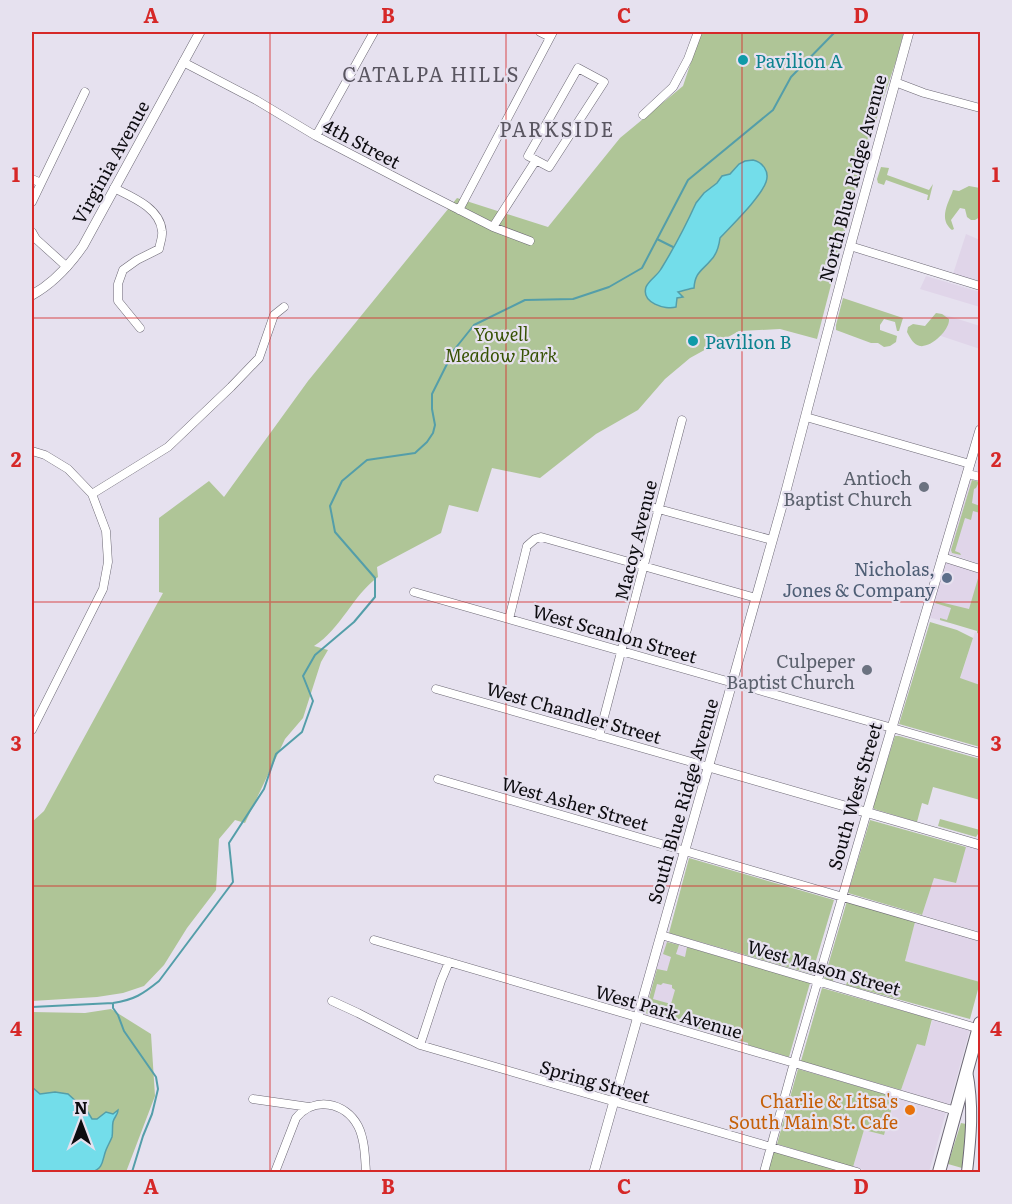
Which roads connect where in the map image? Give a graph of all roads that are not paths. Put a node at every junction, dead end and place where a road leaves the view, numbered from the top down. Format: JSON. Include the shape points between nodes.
{"nodes":[{"id":1,"x":200,"y":32,"type":"edge"},
{"id":2,"x":540,"y":32,"type":"edge"},
{"id":3,"x":698,"y":32,"type":"edge"},
{"id":4,"x":909,"y":32,"type":"edge"},
{"id":5,"x":370,"y":33,"type":"edge"},
{"id":6,"x":551,"y":34,"type":"edge"},
{"id":7,"x":183,"y":62,"type":"junction"},
{"id":8,"x":895,"y":82,"type":"junction"},
{"id":9,"x":85,"y":92,"type":"dead end"},
{"id":10,"x":981,"y":108,"type":"edge"},
{"id":11,"x":643,"y":115,"type":"dead end"},
{"id":12,"x":316,"y":136,"type":"junction"},
{"id":13,"x":536,"y":160,"type":"junction"},
{"id":14,"x":32,"y":179,"type":"edge"},
{"id":15,"x":40,"y":183,"type":"junction"},
{"id":16,"x":114,"y":188,"type":"junction"},
{"id":17,"x":32,"y":201,"type":"edge"},
{"id":18,"x":459,"y":210,"type":"junction"},
{"id":19,"x":493,"y":227,"type":"junction"},
{"id":20,"x":34,"y":236,"type":"edge"},
{"id":21,"x":530,"y":242,"type":"dead end"},
{"id":22,"x":850,"y":246,"type":"junction"},
{"id":23,"x":67,"y":267,"type":"junction"},
{"id":24,"x":981,"y":286,"type":"edge"},
{"id":25,"x":32,"y":295,"type":"edge"},
{"id":26,"x":284,"y":307,"type":"dead end"},
{"id":27,"x":140,"y":328,"type":"dead end"},
{"id":28,"x":827,"y":333,"type":"joint"},
{"id":29,"x":806,"y":417,"type":"junction"},
{"id":30,"x":682,"y":420,"type":"dead end"},
{"id":31,"x":981,"y":430,"type":"edge"},
{"id":32,"x":32,"y":451,"type":"edge"},
{"id":33,"x":969,"y":469,"type":"junction"},
{"id":34,"x":981,"y":477,"type":"edge"},
{"id":35,"x":92,"y":494,"type":"junction"},
{"id":36,"x":655,"y":508,"type":"junction"},
{"id":37,"x":772,"y":540,"type":"junction"},
{"id":38,"x":942,"y":557,"type":"junction"},
{"id":39,"x":644,"y":567,"type":"junction"},
{"id":40,"x":981,"y":569,"type":"edge"},
{"id":41,"x":414,"y":592,"type":"dead end"},
{"id":42,"x":756,"y":598,"type":"junction"},
{"id":43,"x":508,"y":619,"type":"junction"},
{"id":44,"x":622,"y":651,"type":"junction"},
{"id":45,"x":733,"y":683,"type":"junction"},
{"id":46,"x":436,"y":689,"type":"dead end"},
{"id":47,"x":34,"y":718,"type":"edge"},
{"id":48,"x":891,"y":728,"type":"junction"},
{"id":49,"x":32,"y":730,"type":"edge"},
{"id":50,"x":598,"y":736,"type":"junction"},
{"id":51,"x":981,"y":753,"type":"edge"},
{"id":52,"x":709,"y":767,"type":"junction"},
{"id":53,"x":438,"y":779,"type":"dead end"},
{"id":54,"x":867,"y":812,"type":"junction"},
{"id":55,"x":981,"y":845,"type":"edge"},
{"id":56,"x":685,"y":850,"type":"junction"},
{"id":57,"x":842,"y":896,"type":"junction"},
{"id":58,"x":661,"y":935,"type":"junction"},
{"id":59,"x":981,"y":937,"type":"edge"},
{"id":60,"x":374,"y":940,"type":"dead end"},
{"id":61,"x":449,"y":962,"type":"junction"},
{"id":62,"x":819,"y":981,"type":"junction"},
{"id":63,"x":332,"y":1001,"type":"dead end"},
{"id":64,"x":638,"y":1017,"type":"junction"},
{"id":65,"x":980,"y":1027,"type":"edge"},
{"id":66,"x":420,"y":1045,"type":"junction"},
{"id":67,"x":794,"y":1063,"type":"junction"},
{"id":68,"x":967,"y":1071,"type":"junction"},
{"id":69,"x":253,"y":1099,"type":"dead end"},
{"id":70,"x":614,"y":1102,"type":"junction"},
{"id":71,"x":309,"y":1107,"type":"junction"},
{"id":72,"x":956,"y":1111,"type":"junction"},
{"id":73,"x":771,"y":1147,"type":"junction"},
{"id":74,"x":275,"y":1173,"type":"edge"},
{"id":75,"x":366,"y":1173,"type":"edge"},
{"id":76,"x":594,"y":1173,"type":"edge"},
{"id":77,"x":764,"y":1173,"type":"edge"},
{"id":78,"x":857,"y":1173,"type":"edge"},
{"id":79,"x":939,"y":1173,"type":"edge"},
{"id":80,"x":967,"y":1173,"type":"edge"}],
"edges":[{"from":1,"to":7,"type":"street","name":"Virginia Avenue"},
{"from":2,"to":6,"type":"street"},
{"from":3,"to":11,"type":"street","via":[[673,87]]},
{"from":4,"to":8,"type":"street","name":"North Blue Ridge Avenue"},
{"from":5,"to":12,"type":"street"},
{"from":6,"to":18,"type":"street"},
{"from":7,"to":12,"type":"street","name":"4th Street"},
{"from":7,"to":16,"type":"street","name":"Virginia Avenue"},
{"from":8,"to":10,"type":"street"},
{"from":8,"to":22,"type":"street","name":"North Blue Ridge Avenue"},
{"from":9,"to":15,"type":"street"},
{"from":12,"to":18,"type":"street","name":"4th Street"},
{"from":13,"to":13,"type":"street","via":[[528,156],[578,68],[604,82],[549,167]]},
{"from":13,"to":19,"type":"street"},
{"from":14,"to":15,"type":"street"},
{"from":15,"to":17,"type":"street"},
{"from":16,"to":23,"type":"street","name":"Virginia Avenue","via":[[83,246]]},
{"from":16,"to":27,"type":"street","via":[[145,205],[159,220],[162,232],[159,249],[123,270],[118,284],[118,301]]},
{"from":18,"to":19,"type":"street","name":"4th Street"},
{"from":19,"to":21,"type":"street","name":"4th Street"},
{"from":20,"to":23,"type":"street"},
{"from":22,"to":24,"type":"street"},
{"from":22,"to":28,"type":"street","name":"North Blue Ridge Avenue"},
{"from":23,"to":25,"type":"street","name":"Virginia Avenue"},
{"from":26,"to":35,"type":"street","via":[[274,315],[259,358],[231,387],[168,447]]},
{"from":28,"to":29,"type":"street","name":"South Blue Ridge Avenue"},
{"from":29,"to":33,"type":"street"},
{"from":29,"to":37,"type":"street","name":"South Blue Ridge Avenue"},
{"from":30,"to":36,"type":"street","name":"Macoy Avenue"},
{"from":31,"to":33,"type":"street","name":"South West Street"},
{"from":32,"to":35,"type":"street","via":[[68,469]]},
{"from":33,"to":34,"type":"street"},
{"from":33,"to":38,"type":"street","name":"South West Street"},
{"from":35,"to":47,"type":"street","via":[[106,531],[108,562],[103,589]]},
{"from":36,"to":37,"type":"street"},
{"from":36,"to":39,"type":"street","name":"Macoy Avenue"},
{"from":37,"to":42,"type":"street","name":"South Blue Ridge Avenue"},
{"from":38,"to":40,"type":"street"},
{"from":38,"to":48,"type":"street","name":"South West Street"},
{"from":39,"to":42,"type":"street"},
{"from":39,"to":43,"type":"street","via":[[548,538],[535,539],[527,546]]},
{"from":39,"to":44,"type":"street","name":"Macoy Avenue"},
{"from":41,"to":43,"type":"street","name":"West Scanlon Street"},
{"from":42,"to":45,"type":"street","name":"South Blue Ridge Avenue"},
{"from":43,"to":44,"type":"street","name":"West Scanlon Street"},
{"from":44,"to":45,"type":"street","name":"West Scanlon Street"},
{"from":44,"to":50,"type":"street","name":"Macoy Avenue"},
{"from":45,"to":48,"type":"street","name":"West Scanlon Street"},
{"from":45,"to":52,"type":"street","name":"South Blue Ridge Avenue"},
{"from":46,"to":50,"type":"street","name":"West Chandler Street"},
{"from":47,"to":49,"type":"street"},
{"from":48,"to":51,"type":"street","name":"West Scanlon Street"},
{"from":48,"to":54,"type":"street","name":"South West Street"},
{"from":50,"to":52,"type":"street","name":"West Chandler Street"},
{"from":52,"to":54,"type":"street","name":"West Chandler Street"},
{"from":52,"to":56,"type":"street","name":"South Blue Ridge Avenue"},
{"from":53,"to":56,"type":"street","name":"West Asher Street"},
{"from":54,"to":55,"type":"street","name":"West Chandler Street"},
{"from":54,"to":57,"type":"street","name":"South West Street"},
{"from":56,"to":57,"type":"street","name":"West Asher Street"},
{"from":56,"to":58,"type":"street","name":"South Blue Ridge Avenue"},
{"from":57,"to":59,"type":"street","name":"West Asher Street"},
{"from":57,"to":62,"type":"street","name":"South West Street"},
{"from":58,"to":62,"type":"street","name":"West Mason Street"},
{"from":58,"to":64,"type":"street","name":"South Blue Ridge Avenue"},
{"from":60,"to":61,"type":"street","name":"West Park Avenue"},
{"from":61,"to":64,"type":"street","name":"West Park Avenue"},
{"from":61,"to":66,"type":"street"},
{"from":62,"to":65,"type":"street","name":"West Mason Street"},
{"from":62,"to":67,"type":"street","name":"South West Street"},
{"from":63,"to":66,"type":"street","name":"Spring Street"},
{"from":64,"to":67,"type":"street","name":"West Park Avenue"},
{"from":64,"to":70,"type":"street","name":"South Blue Ridge Avenue"},
{"from":65,"to":68,"type":"main road"},
{"from":66,"to":70,"type":"street","name":"Spring Street"},
{"from":67,"to":72,"type":"street","name":"West Park Avenue"},
{"from":67,"to":73,"type":"street","name":"South West Street"},
{"from":68,"to":72,"type":"main road"},
{"from":68,"to":80,"type":"main road","via":[[972,1103]]},
{"from":69,"to":71,"type":"street"},
{"from":70,"to":73,"type":"street","name":"Spring Street"},
{"from":70,"to":76,"type":"street","name":"South Blue Ridge Avenue"},
{"from":71,"to":74,"type":"street","via":[[296,1118]]},
{"from":71,"to":75,"type":"street","via":[[331,1105],[353,1119],[362,1134]]},
{"from":72,"to":79,"type":"main road"},
{"from":73,"to":77,"type":"street","name":"South West Street"},
{"from":73,"to":78,"type":"street","name":"Spring Street"}]}
